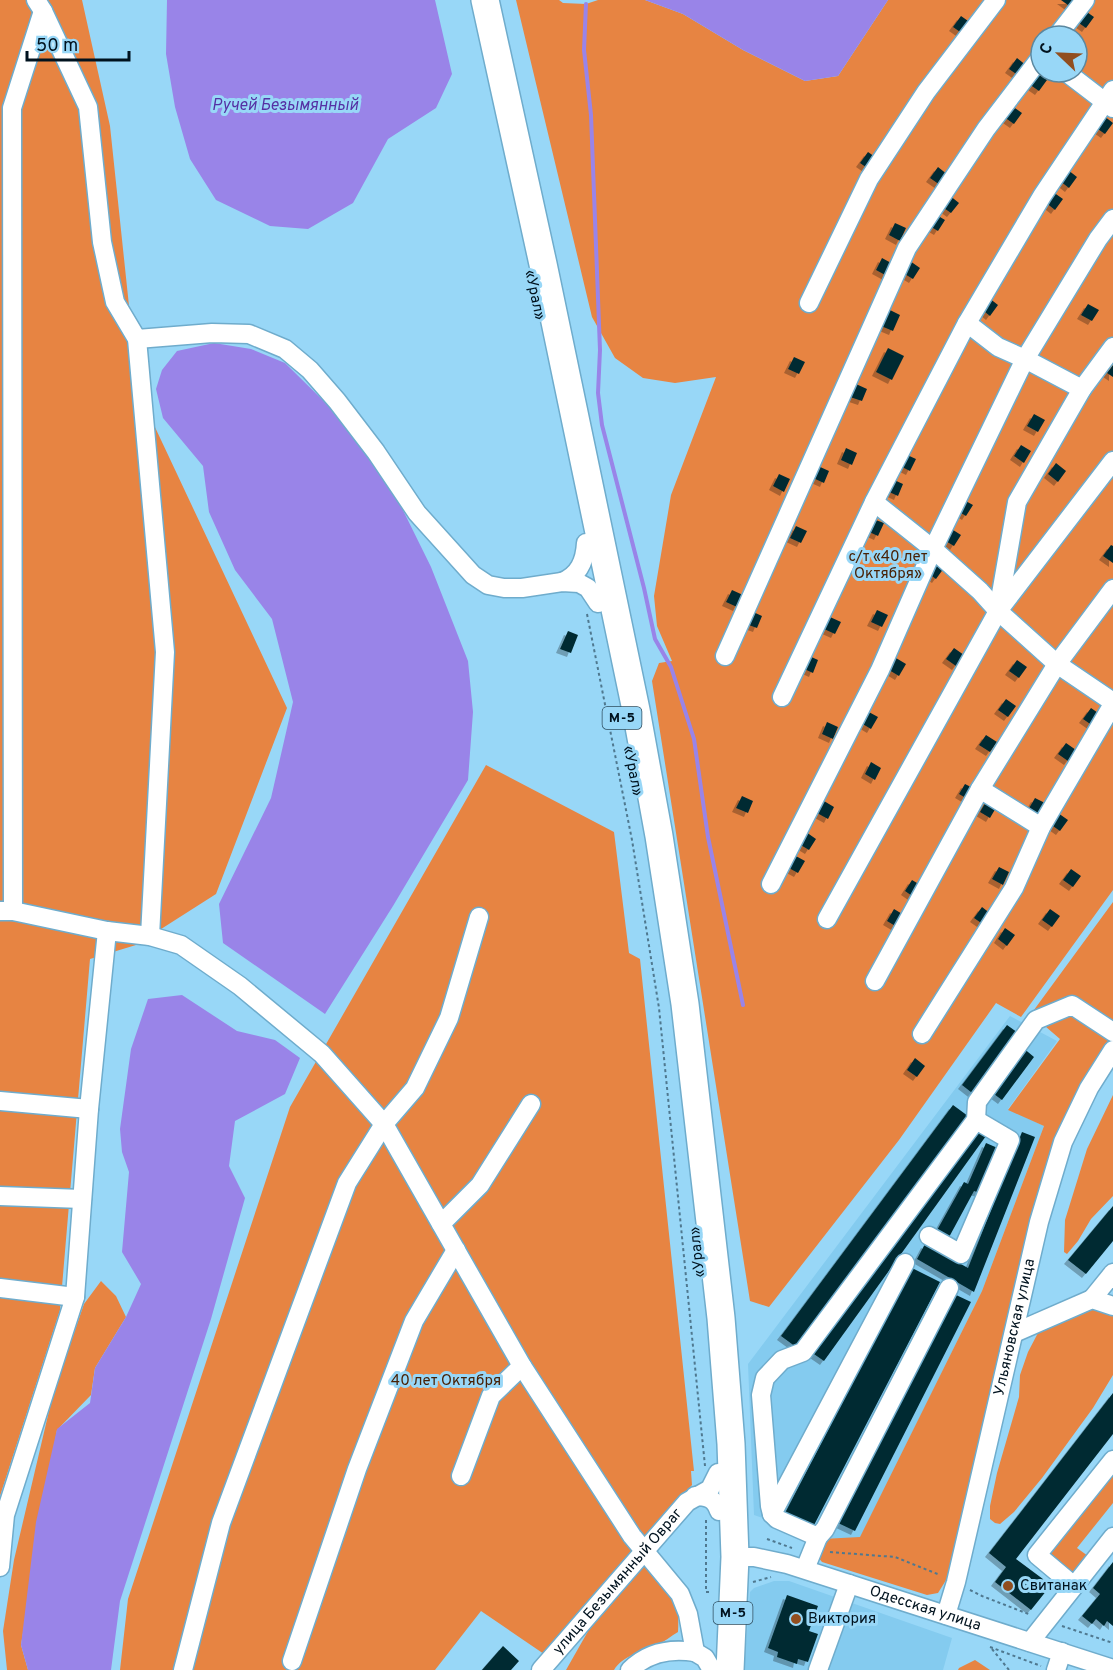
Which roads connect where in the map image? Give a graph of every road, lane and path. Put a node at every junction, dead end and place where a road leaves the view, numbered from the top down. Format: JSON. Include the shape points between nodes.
{"nodes":[{"id":1,"x":470,"y":0,"type":"edge"},
{"id":2,"x":485,"y":0,"type":"edge"},
{"id":3,"x":996,"y":0,"type":"edge"},
{"id":4,"x":1085,"y":0,"type":"edge"},
{"id":5,"x":40,"y":5,"type":"edge"},
{"id":6,"x":1066,"y":24,"type":"edge"},
{"id":7,"x":1029,"y":73,"type":"edge"},
{"id":8,"x":1085,"y":84,"type":"edge"},
{"id":9,"x":1110,"y":100,"type":"edge"},
{"id":10,"x":1113,"y":219,"type":"edge"},
{"id":11,"x":809,"y":303,"type":"dead end"},
{"id":12,"x":967,"y":324,"type":"junction"},
{"id":13,"x":137,"y":339,"type":"junction"},
{"id":14,"x":1113,"y":347,"type":"edge"},
{"id":15,"x":1025,"y":359,"type":"junction"},
{"id":16,"x":1082,"y":388,"type":"junction"},
{"id":17,"x":1113,"y":461,"type":"edge"},
{"id":18,"x":874,"y":502,"type":"junction"},
{"id":19,"x":586,"y":543,"type":"junction"},
{"id":20,"x":933,"y":549,"type":"junction"},
{"id":21,"x":562,"y":582,"type":"junction"},
{"id":22,"x":1113,"y":588,"type":"edge"},
{"id":23,"x":592,"y":606,"type":"junction"},
{"id":24,"x":998,"y":611,"type":"junction"},
{"id":25,"x":725,"y":656,"type":"dead end"},
{"id":26,"x":1057,"y":664,"type":"junction"},
{"id":27,"x":782,"y":698,"type":"dead end"},
{"id":28,"x":1113,"y":703,"type":"edge"},
{"id":29,"x":980,"y":789,"type":"junction"},
{"id":30,"x":1041,"y":827,"type":"junction"},
{"id":31,"x":771,"y":884,"type":"dead end"},
{"id":32,"x":7,"y":911,"type":"edge"},
{"id":33,"x":479,"y":917,"type":"dead end"},
{"id":34,"x":827,"y":919,"type":"dead end"},
{"id":35,"x":107,"y":931,"type":"junction"},
{"id":36,"x":150,"y":936,"type":"junction"},
{"id":37,"x":875,"y":981,"type":"dead end"},
{"id":38,"x":1113,"y":1032,"type":"edge"},
{"id":39,"x":922,"y":1034,"type":"dead end"},
{"id":40,"x":1113,"y":1050,"type":"edge"},
{"id":41,"x":0,"y":1101,"type":"edge"},
{"id":42,"x":531,"y":1104,"type":"dead end"},
{"id":43,"x":89,"y":1109,"type":"junction"},
{"id":44,"x":976,"y":1120,"type":"junction"},
{"id":45,"x":384,"y":1124,"type":"junction"},
{"id":46,"x":0,"y":1196,"type":"edge"},
{"id":47,"x":82,"y":1199,"type":"junction"},
{"id":48,"x":441,"y":1224,"type":"junction"},
{"id":49,"x":929,"y":1236,"type":"dead end"},
{"id":50,"x":456,"y":1250,"type":"junction"},
{"id":51,"x":905,"y":1263,"type":"dead end"},
{"id":52,"x":1113,"y":1273,"type":"edge"},
{"id":53,"x":0,"y":1288,"type":"edge"},
{"id":54,"x":949,"y":1288,"type":"dead end"},
{"id":55,"x":75,"y":1297,"type":"junction"},
{"id":56,"x":1092,"y":1299,"type":"junction"},
{"id":57,"x":1113,"y":1306,"type":"edge"},
{"id":58,"x":1014,"y":1332,"type":"junction"},
{"id":59,"x":522,"y":1366,"type":"junction"},
{"id":60,"x":724,"y":1445,"type":"junction"},
{"id":61,"x":1113,"y":1460,"type":"edge"},
{"id":62,"x":461,"y":1476,"type":"dead end"},
{"id":63,"x":709,"y":1494,"type":"junction"},
{"id":64,"x":772,"y":1514,"type":"junction"},
{"id":65,"x":1113,"y":1537,"type":"edge"},
{"id":66,"x":767,"y":1539,"type":"dead end"},
{"id":67,"x":645,"y":1551,"type":"junction"},
{"id":68,"x":812,"y":1553,"type":"junction"},
{"id":69,"x":728,"y":1557,"type":"junction"},
{"id":70,"x":0,"y":1567,"type":"edge"},
{"id":71,"x":956,"y":1582,"type":"junction"},
{"id":72,"x":849,"y":1584,"type":"junction"},
{"id":73,"x":1074,"y":1586,"type":"junction"},
{"id":74,"x":719,"y":1592,"type":"junction"},
{"id":75,"x":946,"y":1615,"type":"junction"},
{"id":76,"x":1030,"y":1642,"type":"junction"},
{"id":77,"x":991,"y":1648,"type":"dead end"},
{"id":78,"x":1062,"y":1652,"type":"junction"},
{"id":79,"x":708,"y":1659,"type":"edge"},
{"id":80,"x":292,"y":1660,"type":"dead end"},
{"id":81,"x":1113,"y":1669,"type":"edge"},
{"id":82,"x":183,"y":1670,"type":"edge"},
{"id":83,"x":541,"y":1670,"type":"edge"},
{"id":84,"x":630,"y":1670,"type":"edge"},
{"id":85,"x":730,"y":1670,"type":"edge"},
{"id":86,"x":818,"y":1670,"type":"edge"},
{"id":87,"x":1009,"y":1670,"type":"edge"},
{"id":88,"x":1056,"y":1670,"type":"edge"}],
"edges":[{"from":1,"to":19,"type":"highway","name":"«Урал»","number":"М-5"},
{"from":2,"to":60,"type":"highway","name":"«Урал»","number":"М-5","via":[[636,710],[659,836],[688,1027],[721,1318]]},
{"from":3,"to":11,"type":"street","via":[[926,92],[869,179]]},
{"from":4,"to":6,"type":"street"},
{"from":5,"to":13,"type":"street","via":[[88,107],[102,242],[115,302]]},
{"from":5,"to":32,"type":"street","via":[[12,108]]},
{"from":7,"to":25,"type":"street","via":[[986,129],[907,248]]},
{"from":8,"to":9,"type":"street"},
{"from":9,"to":12,"type":"street","via":[[1042,196]]},
{"from":10,"to":15,"type":"street"},
{"from":12,"to":15,"type":"street","via":[[998,347]]},
{"from":12,"to":18,"type":"street"},
{"from":13,"to":21,"type":"street","via":[[249,334],[285,349],[337,401],[417,513],[473,575],[488,585],[504,588]]},
{"from":13,"to":36,"type":"street","via":[[165,652]]},
{"from":14,"to":16,"type":"street"},
{"from":15,"to":16,"type":"street"},
{"from":15,"to":20,"type":"street"},
{"from":16,"to":24,"type":"street","via":[[1017,502]]},
{"from":17,"to":24,"type":"street"},
{"from":18,"to":20,"type":"street"},
{"from":18,"to":27,"type":"street"},
{"from":19,"to":21,"type":"street","via":[[579,570]]},
{"from":19,"to":23,"type":"highway","name":"«Урал»","number":"М-5"},
{"from":20,"to":24,"type":"street"},
{"from":20,"to":31,"type":"street","via":[[880,670]]},
{"from":21,"to":23,"type":"street","via":[[574,582],[591,591]]},
{"from":22,"to":26,"type":"street"},
{"from":23,"to":60,"type":"highway","name":"«Урал»","number":"М-5","via":[[645,839],[672,1005]]},
{"from":23,"to":63,"type":"path","via":[[659,1008]]},
{"from":24,"to":26,"type":"street"},
{"from":24,"to":34,"type":"street"},
{"from":26,"to":28,"type":"street"},
{"from":26,"to":29,"type":"street"},
{"from":28,"to":30,"type":"street"},
{"from":29,"to":30,"type":"street"},
{"from":29,"to":37,"type":"street"},
{"from":30,"to":39,"type":"street","via":[[1014,888]]},
{"from":32,"to":35,"type":"street"},
{"from":33,"to":45,"type":"street","via":[[449,1018],[415,1088]]},
{"from":35,"to":36,"type":"street"},
{"from":35,"to":43,"type":"street"},
{"from":36,"to":45,"type":"street","via":[[181,945],[240,986],[322,1053]]},
{"from":38,"to":44,"type":"street","via":[[1072,1005],[1036,1020],[977,1102]]},
{"from":40,"to":58,"type":"street","name":"Ульяновская улица","via":[[1089,1088],[1064,1142],[1039,1222]]},
{"from":41,"to":43,"type":"street"},
{"from":42,"to":48,"type":"street","via":[[480,1185]]},
{"from":43,"to":47,"type":"street"},
{"from":44,"to":49,"type":"street","via":[[1010,1140],[961,1254]]},
{"from":44,"to":64,"type":"street","via":[[803,1352],[782,1360],[765,1378],[760,1395]]},
{"from":45,"to":48,"type":"street"},
{"from":45,"to":82,"type":"street","via":[[346,1182],[221,1523]]},
{"from":46,"to":47,"type":"street"},
{"from":47,"to":55,"type":"street"},
{"from":48,"to":50,"type":"street"},
{"from":50,"to":59,"type":"street"},
{"from":50,"to":80,"type":"street","via":[[414,1321],[357,1469]]},
{"from":51,"to":64,"type":"street"},
{"from":52,"to":56,"type":"street"},
{"from":53,"to":55,"type":"street"},
{"from":54,"to":68,"type":"street"},
{"from":55,"to":70,"type":"street","via":[[6,1515]]},
{"from":56,"to":57,"type":"street"},
{"from":56,"to":58,"type":"street"},
{"from":58,"to":71,"type":"street","name":"Ульяновская улица"},
{"from":59,"to":62,"type":"street","via":[[491,1396]]},
{"from":59,"to":67,"type":"street"},
{"from":60,"to":63,"type":"highway","number":"М-5"},
{"from":60,"to":69,"type":"highway","number":"М-5"},
{"from":61,"to":73,"type":"street","via":[[1037,1555]]},
{"from":63,"to":67,"type":"street","name":"улица Безымянный Овраг","via":[[687,1502]]},
{"from":63,"to":69,"type":"highway","number":"М-5"},
{"from":63,"to":74,"type":"path","via":[[706,1592]]},
{"from":64,"to":68,"type":"street"},
{"from":65,"to":73,"type":"street"},
{"from":66,"to":68,"type":"path"},
{"from":67,"to":79,"type":"street","via":[[680,1594]]},
{"from":67,"to":83,"type":"street","name":"улица Безымянный Овраг"},
{"from":68,"to":69,"type":"street","name":"Одесская улица"},
{"from":68,"to":71,"type":"path","via":[[895,1557]]},
{"from":68,"to":72,"type":"street","name":"Одесская улица"},
{"from":69,"to":74,"type":"highway","number":"М-5"},
{"from":69,"to":85,"type":"highway","number":"М-5"},
{"from":71,"to":75,"type":"street","name":"Ульяновская улица"},
{"from":72,"to":75,"type":"street","name":"Одесская улица"},
{"from":72,"to":86,"type":"street"},
{"from":73,"to":76,"type":"street"},
{"from":74,"to":79,"type":"highway","number":"М-5"},
{"from":75,"to":76,"type":"street","name":"Одесская улица"},
{"from":76,"to":78,"type":"street","name":"Одесская улица"},
{"from":77,"to":87,"type":"path"},
{"from":78,"to":81,"type":"street","name":"Одесская улица"},
{"from":78,"to":88,"type":"street"},
{"from":79,"to":84,"type":"street","via":[[673,1650],[639,1662]]}]}
